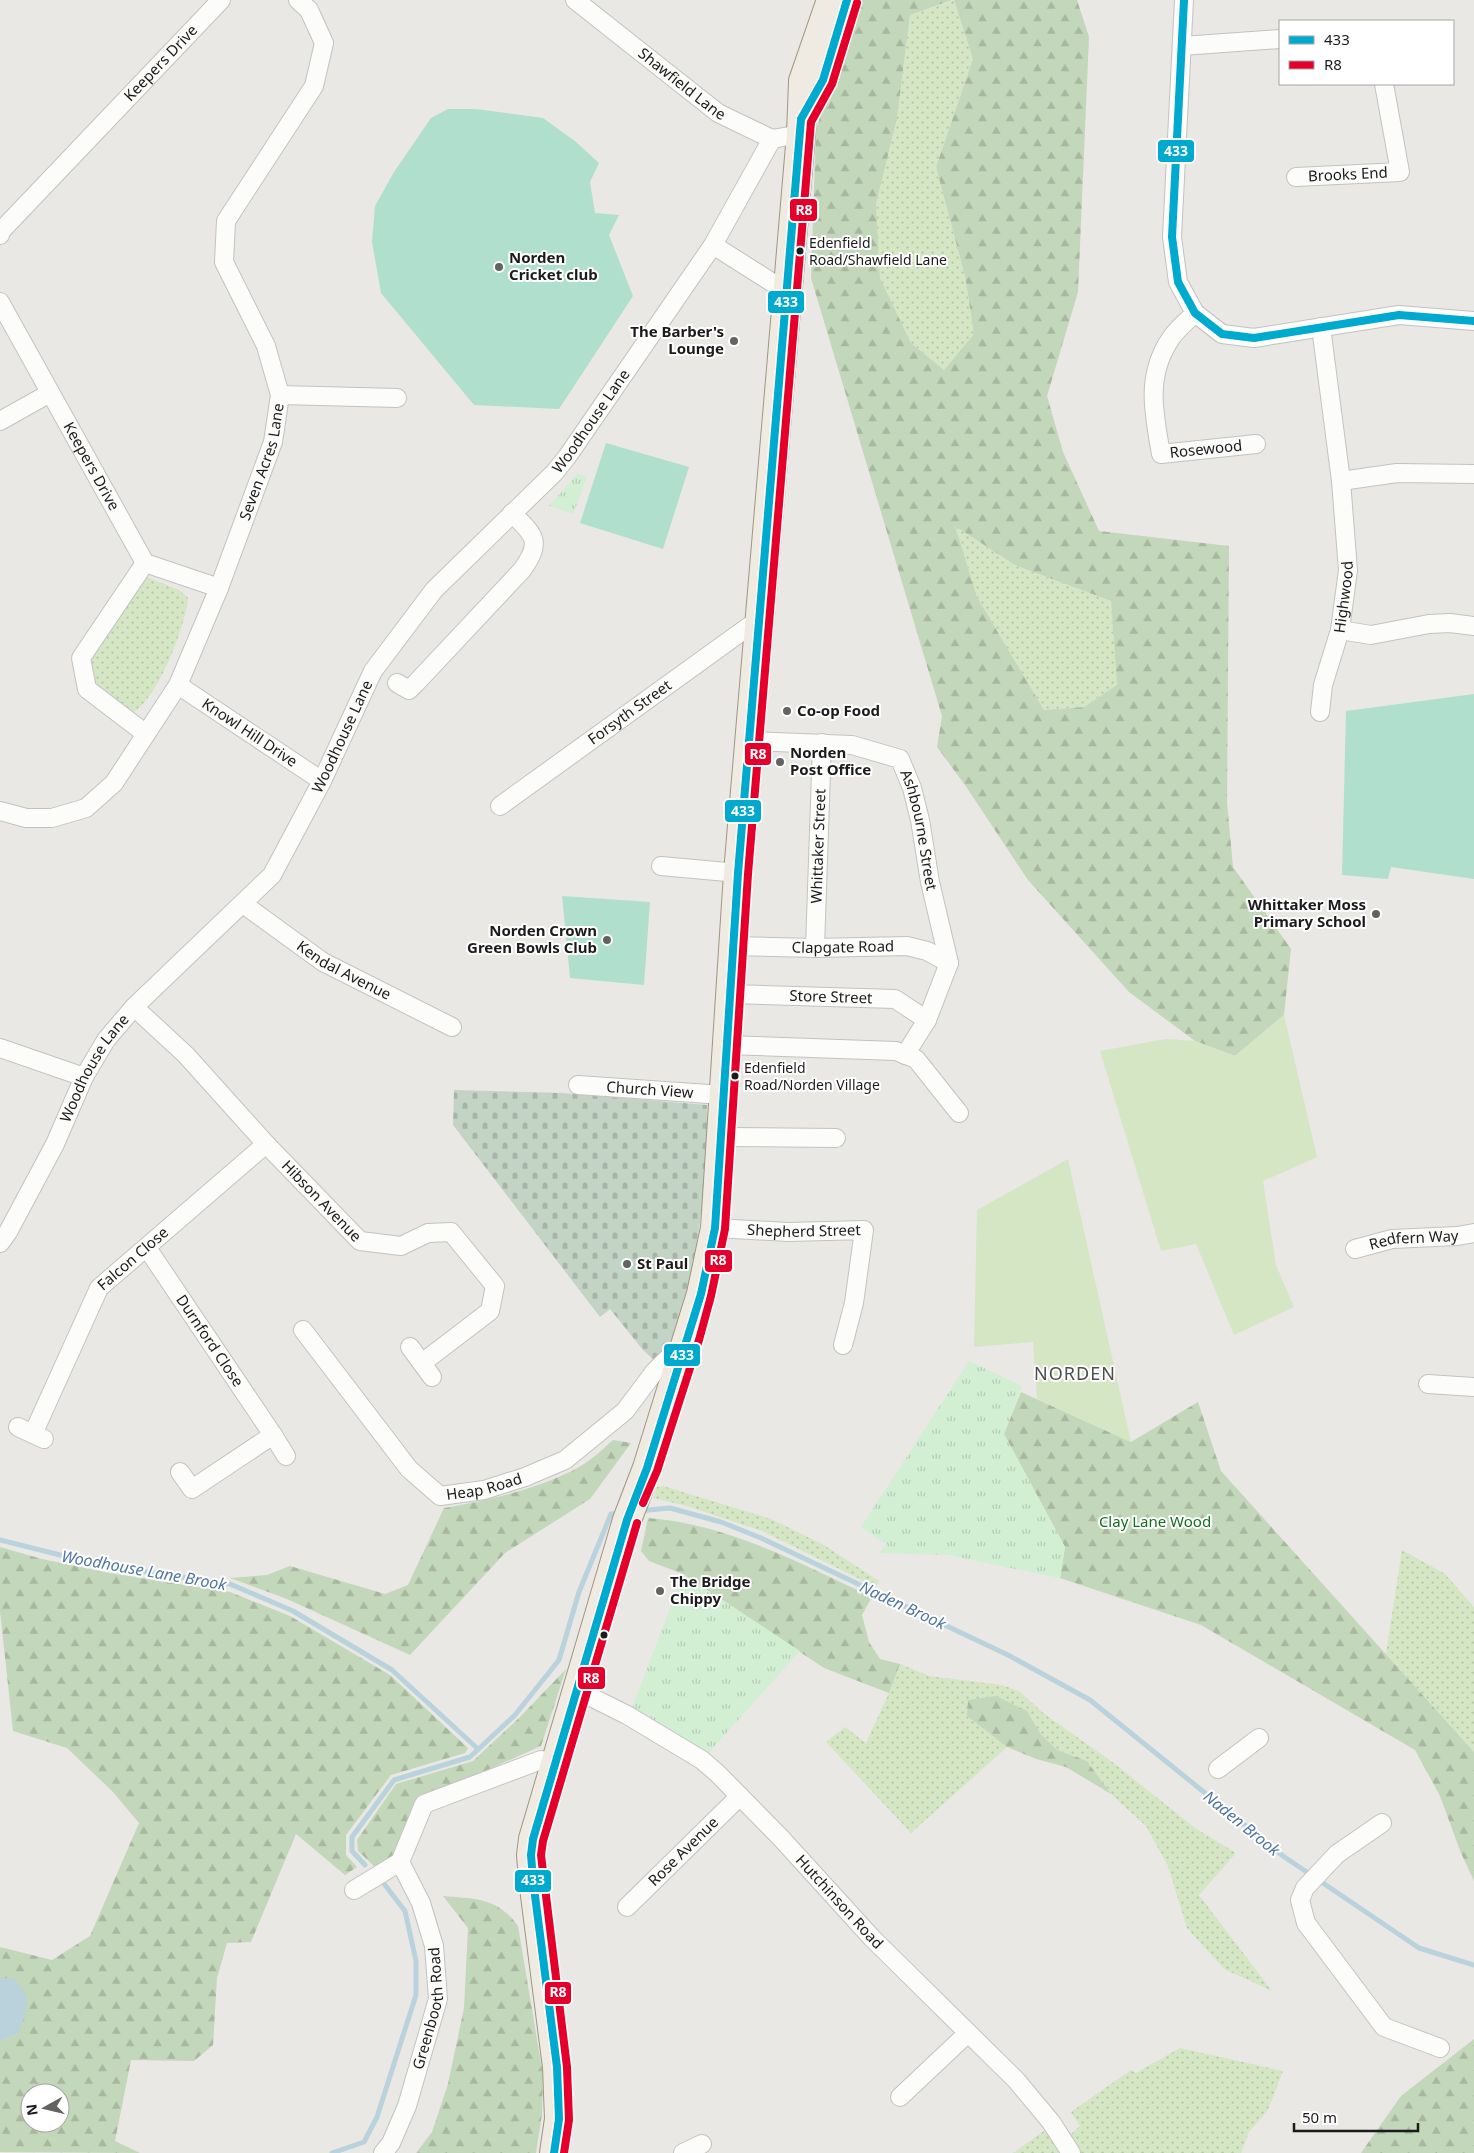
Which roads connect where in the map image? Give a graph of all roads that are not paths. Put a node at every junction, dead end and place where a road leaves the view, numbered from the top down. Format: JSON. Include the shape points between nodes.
{"nodes":[{"id":1,"x":221,"y":0,"type":"edge"},
{"id":2,"x":298,"y":0,"type":"edge"},
{"id":3,"x":575,"y":0,"type":"edge"},
{"id":4,"x":831,"y":0,"type":"edge"},
{"id":5,"x":847,"y":0,"type":"edge"},
{"id":6,"x":1184,"y":0,"type":"edge"},
{"id":7,"x":1279,"y":39,"type":"edge"},
{"id":8,"x":1182,"y":46,"type":"junction"},
{"id":9,"x":1384,"y":85,"type":"edge"},
{"id":10,"x":801,"y":126,"type":"junction"},
{"id":11,"x":772,"y":139,"type":"junction"},
{"id":12,"x":1296,"y":177,"type":"dead end"},
{"id":13,"x":0,"y":235,"type":"edge"},
{"id":14,"x":712,"y":245,"type":"junction"},
{"id":15,"x":787,"y":292,"type":"junction"},
{"id":16,"x":0,"y":302,"type":"edge"},
{"id":17,"x":1195,"y":313,"type":"junction"},
{"id":18,"x":1474,"y":321,"type":"edge"},
{"id":19,"x":1321,"y":327,"type":"junction"},
{"id":20,"x":50,"y":393,"type":"junction"},
{"id":21,"x":280,"y":395,"type":"junction"},
{"id":22,"x":397,"y":398,"type":"dead end"},
{"id":23,"x":0,"y":421,"type":"edge"},
{"id":24,"x":1256,"y":444,"type":"dead end"},
{"id":25,"x":1474,"y":474,"type":"edge"},
{"id":26,"x":1340,"y":481,"type":"junction"},
{"id":27,"x":512,"y":513,"type":"junction"},
{"id":28,"x":145,"y":563,"type":"junction"},
{"id":29,"x":219,"y":588,"type":"junction"},
{"id":30,"x":759,"y":619,"type":"junction"},
{"id":31,"x":1474,"y":626,"type":"edge"},
{"id":32,"x":1340,"y":630,"type":"junction"},
{"id":33,"x":397,"y":683,"type":"dead end"},
{"id":34,"x":178,"y":685,"type":"junction"},
{"id":35,"x":1320,"y":712,"type":"dead end"},
{"id":36,"x":146,"y":734,"type":"junction"},
{"id":37,"x":750,"y":741,"type":"junction"},
{"id":38,"x":822,"y":743,"type":"junction"},
{"id":39,"x":322,"y":781,"type":"junction"},
{"id":40,"x":500,"y":806,"type":"dead end"},
{"id":41,"x":0,"y":812,"type":"edge"},
{"id":42,"x":661,"y":866,"type":"dead end"},
{"id":43,"x":738,"y":873,"type":"junction"},
{"id":44,"x":243,"y":904,"type":"junction"},
{"id":45,"x":733,"y":946,"type":"junction"},
{"id":46,"x":815,"y":948,"type":"junction"},
{"id":47,"x":949,"y":962,"type":"junction"},
{"id":48,"x":730,"y":994,"type":"junction"},
{"id":49,"x":134,"y":1007,"type":"junction"},
{"id":50,"x":927,"y":1020,"type":"junction"},
{"id":51,"x":452,"y":1027,"type":"dead end"},
{"id":52,"x":726,"y":1045,"type":"junction"},
{"id":53,"x":0,"y":1048,"type":"edge"},
{"id":54,"x":900,"y":1053,"type":"junction"},
{"id":55,"x":84,"y":1077,"type":"junction"},
{"id":56,"x":578,"y":1085,"type":"dead end"},
{"id":57,"x":723,"y":1095,"type":"junction"},
{"id":58,"x":959,"y":1113,"type":"dead end"},
{"id":59,"x":721,"y":1136,"type":"junction"},
{"id":60,"x":836,"y":1138,"type":"dead end"},
{"id":61,"x":266,"y":1144,"type":"junction"},
{"id":62,"x":715,"y":1228,"type":"junction"},
{"id":63,"x":1474,"y":1233,"type":"edge"},
{"id":64,"x":0,"y":1243,"type":"edge"},
{"id":65,"x":147,"y":1248,"type":"junction"},
{"id":66,"x":1355,"y":1249,"type":"dead end"},
{"id":67,"x":303,"y":1330,"type":"dead end"},
{"id":68,"x":689,"y":1337,"type":"junction"},
{"id":69,"x":843,"y":1345,"type":"dead end"},
{"id":70,"x":410,"y":1347,"type":"dead end"},
{"id":71,"x":422,"y":1363,"type":"junction"},
{"id":72,"x":432,"y":1377,"type":"dead end"},
{"id":73,"x":1428,"y":1384,"type":"dead end"},
{"id":74,"x":1474,"y":1387,"type":"edge"},
{"id":75,"x":32,"y":1433,"type":"dead end"},
{"id":76,"x":273,"y":1435,"type":"junction"},
{"id":77,"x":286,"y":1456,"type":"dead end"},
{"id":78,"x":180,"y":1472,"type":"dead end"},
{"id":79,"x":577,"y":1690,"type":"junction"},
{"id":80,"x":1259,"y":1738,"type":"dead end"},
{"id":81,"x":556,"y":1764,"type":"junction"},
{"id":82,"x":1218,"y":1769,"type":"dead end"},
{"id":83,"x":740,"y":1796,"type":"junction"},
{"id":84,"x":1382,"y":1824,"type":"dead end"},
{"id":85,"x":400,"y":1862,"type":"junction"},
{"id":86,"x":354,"y":1890,"type":"dead end"},
{"id":87,"x":628,"y":1907,"type":"dead end"},
{"id":88,"x":968,"y":2033,"type":"junction"},
{"id":89,"x":1440,"y":2048,"type":"dead end"},
{"id":90,"x":900,"y":2097,"type":"dead end"},
{"id":91,"x":702,"y":2144,"type":"dead end"},
{"id":92,"x":383,"y":2153,"type":"edge"},
{"id":93,"x":554,"y":2153,"type":"edge"},
{"id":94,"x":683,"y":2153,"type":"edge"},
{"id":95,"x":1071,"y":2153,"type":"edge"}],
"edges":[{"from":1,"to":13,"type":"street","name":"Keepers Drive"},
{"from":2,"to":21,"type":"street","name":"Seven Acres Lane","via":[[309,10],[324,43],[314,86],[226,221],[224,262],[266,346]]},
{"from":3,"to":11,"type":"street","name":"Shawfield Lane","via":[[718,113]]},
{"from":4,"to":10,"type":"main road","via":[[803,81]]},
{"from":5,"to":10,"type":"main road","via":[[823,80]]},
{"from":6,"to":8,"type":"street"},
{"from":7,"to":8,"type":"street"},
{"from":8,"to":17,"type":"street","via":[[1172,237],[1178,282]]},
{"from":9,"to":12,"type":"street","name":"Brooks End","via":[[1400,172]]},
{"from":10,"to":11,"type":"street"},
{"from":10,"to":15,"type":"main road"},
{"from":11,"to":14,"type":"street","name":"Woodhouse Lane"},
{"from":14,"to":15,"type":"street"},
{"from":14,"to":27,"type":"street","name":"Woodhouse Lane","via":[[567,457]]},
{"from":15,"to":30,"type":"main road"},
{"from":16,"to":20,"type":"street","name":"Keepers Drive"},
{"from":17,"to":19,"type":"street","via":[[1222,334],[1254,338]]},
{"from":17,"to":24,"type":"street","name":"Rosewood","via":[[1171,338],[1157,364],[1152,400],[1161,454]]},
{"from":18,"to":19,"type":"street","via":[[1399,315]]},
{"from":19,"to":26,"type":"street","name":"Highwood"},
{"from":20,"to":23,"type":"street"},
{"from":20,"to":28,"type":"street","name":"Keepers Drive"},
{"from":21,"to":22,"type":"street"},
{"from":21,"to":29,"type":"street","name":"Seven Acres Lane","via":[[272,442]]},
{"from":25,"to":26,"type":"street","via":[[1396,473]]},
{"from":26,"to":32,"type":"street","name":"Highwood","via":[[1348,570]]},
{"from":27,"to":33,"type":"street","via":[[531,532],[533,555],[409,690]]},
{"from":27,"to":39,"type":"street","name":"Woodhouse Lane","via":[[434,590],[379,663]]},
{"from":28,"to":29,"type":"street"},
{"from":28,"to":36,"type":"street","via":[[81,658],[87,689]]},
{"from":29,"to":34,"type":"street","name":"Seven Acres Lane"},
{"from":30,"to":37,"type":"main road"},
{"from":30,"to":40,"type":"street","name":"Forsyth Street"},
{"from":31,"to":32,"type":"street","via":[[1429,624],[1371,635]]},
{"from":32,"to":35,"type":"street","name":"Highwood","via":[[1323,685]]},
{"from":34,"to":36,"type":"street","name":"Seven Acres Lane"},
{"from":34,"to":39,"type":"street","name":"Knowl Hill Drive"},
{"from":36,"to":41,"type":"street","name":"Seven Acres Lane","via":[[114,782],[86,808],[52,818],[26,818]]},
{"from":37,"to":38,"type":"street","name":"Ashbourne Street"},
{"from":37,"to":43,"type":"main road"},
{"from":38,"to":46,"type":"street","name":"Whittaker Street"},
{"from":38,"to":47,"type":"street","name":"Ashbourne Street","via":[[852,745],[900,759],[920,820],[930,882]]},
{"from":39,"to":44,"type":"street","name":"Woodhouse Lane","via":[[272,875]]},
{"from":42,"to":43,"type":"street"},
{"from":43,"to":45,"type":"main road"},
{"from":44,"to":49,"type":"street","name":"Woodhouse Lane"},
{"from":44,"to":51,"type":"street","name":"Kendal Avenue","via":[[322,962]]},
{"from":45,"to":46,"type":"street","name":"Clapgate Road"},
{"from":45,"to":48,"type":"main road"},
{"from":46,"to":47,"type":"street","name":"Clapgate Road","via":[[907,946]]},
{"from":47,"to":50,"type":"street"},
{"from":48,"to":50,"type":"street","name":"Store Street","via":[[895,999]]},
{"from":48,"to":52,"type":"main road"},
{"from":49,"to":55,"type":"street","name":"Woodhouse Lane","via":[[106,1040]]},
{"from":49,"to":61,"type":"street","name":"Hibson Avenue","via":[[186,1055]]},
{"from":50,"to":54,"type":"street"},
{"from":52,"to":54,"type":"street"},
{"from":52,"to":57,"type":"main road"},
{"from":53,"to":55,"type":"street"},
{"from":54,"to":58,"type":"street","via":[[916,1059]]},
{"from":55,"to":64,"type":"street","name":"Woodhouse Lane","via":[[55,1144]]},
{"from":56,"to":57,"type":"street","name":"Church View"},
{"from":57,"to":59,"type":"main road"},
{"from":59,"to":60,"type":"street"},
{"from":59,"to":62,"type":"main road"},
{"from":61,"to":65,"type":"street","name":"Falcon Close"},
{"from":61,"to":71,"type":"street","name":"Hibson Avenue","via":[[360,1241],[401,1246],[428,1233],[450,1232],[495,1286],[490,1311]]},
{"from":62,"to":68,"type":"main road","via":[[702,1294]]},
{"from":62,"to":69,"type":"street","name":"Shepherd Street","via":[[788,1232],[864,1230],[854,1303]]},
{"from":63,"to":66,"type":"street","name":"Redfern Way","via":[[1392,1238]]},
{"from":65,"to":75,"type":"street","name":"Falcon Close","via":[[99,1288]]},
{"from":65,"to":76,"type":"street","name":"Durnford Close"},
{"from":67,"to":68,"type":"street","name":"Heap Road","via":[[409,1469],[440,1496],[484,1490],[565,1460],[625,1411],[655,1371]]},
{"from":68,"to":79,"type":"main road","via":[[648,1468],[631,1509]]},
{"from":70,"to":71,"type":"street"},
{"from":71,"to":72,"type":"street"},
{"from":73,"to":74,"type":"street"},
{"from":76,"to":77,"type":"street","name":"Durnford Close"},
{"from":76,"to":78,"type":"street","via":[[192,1489]]},
{"from":79,"to":81,"type":"main road"},
{"from":79,"to":83,"type":"street","name":"Hutchinson Road","via":[[614,1707],[702,1760]]},
{"from":80,"to":82,"type":"street"},
{"from":81,"to":85,"type":"street","via":[[541,1760],[424,1804]]},
{"from":81,"to":93,"type":"main road","via":[[536,1825],[531,1855],[557,2067],[559,2119]]},
{"from":83,"to":87,"type":"street","name":"Rose Avenue"},
{"from":83,"to":88,"type":"street","name":"Hutchinson Road","via":[[872,1938]]},
{"from":84,"to":89,"type":"street","via":[[1337,1854],[1318,1872],[1302,1894],[1306,1923],[1384,2027]]},
{"from":85,"to":86,"type":"street"},
{"from":85,"to":92,"type":"street","name":"Greenbooth Road","via":[[421,1903],[434,1946],[438,1999],[407,2106],[391,2143]]},
{"from":88,"to":90,"type":"street"},
{"from":88,"to":95,"type":"street","name":"Hutchinson Road","via":[[1016,2080],[1051,2122]]},
{"from":91,"to":94,"type":"street"}]}
